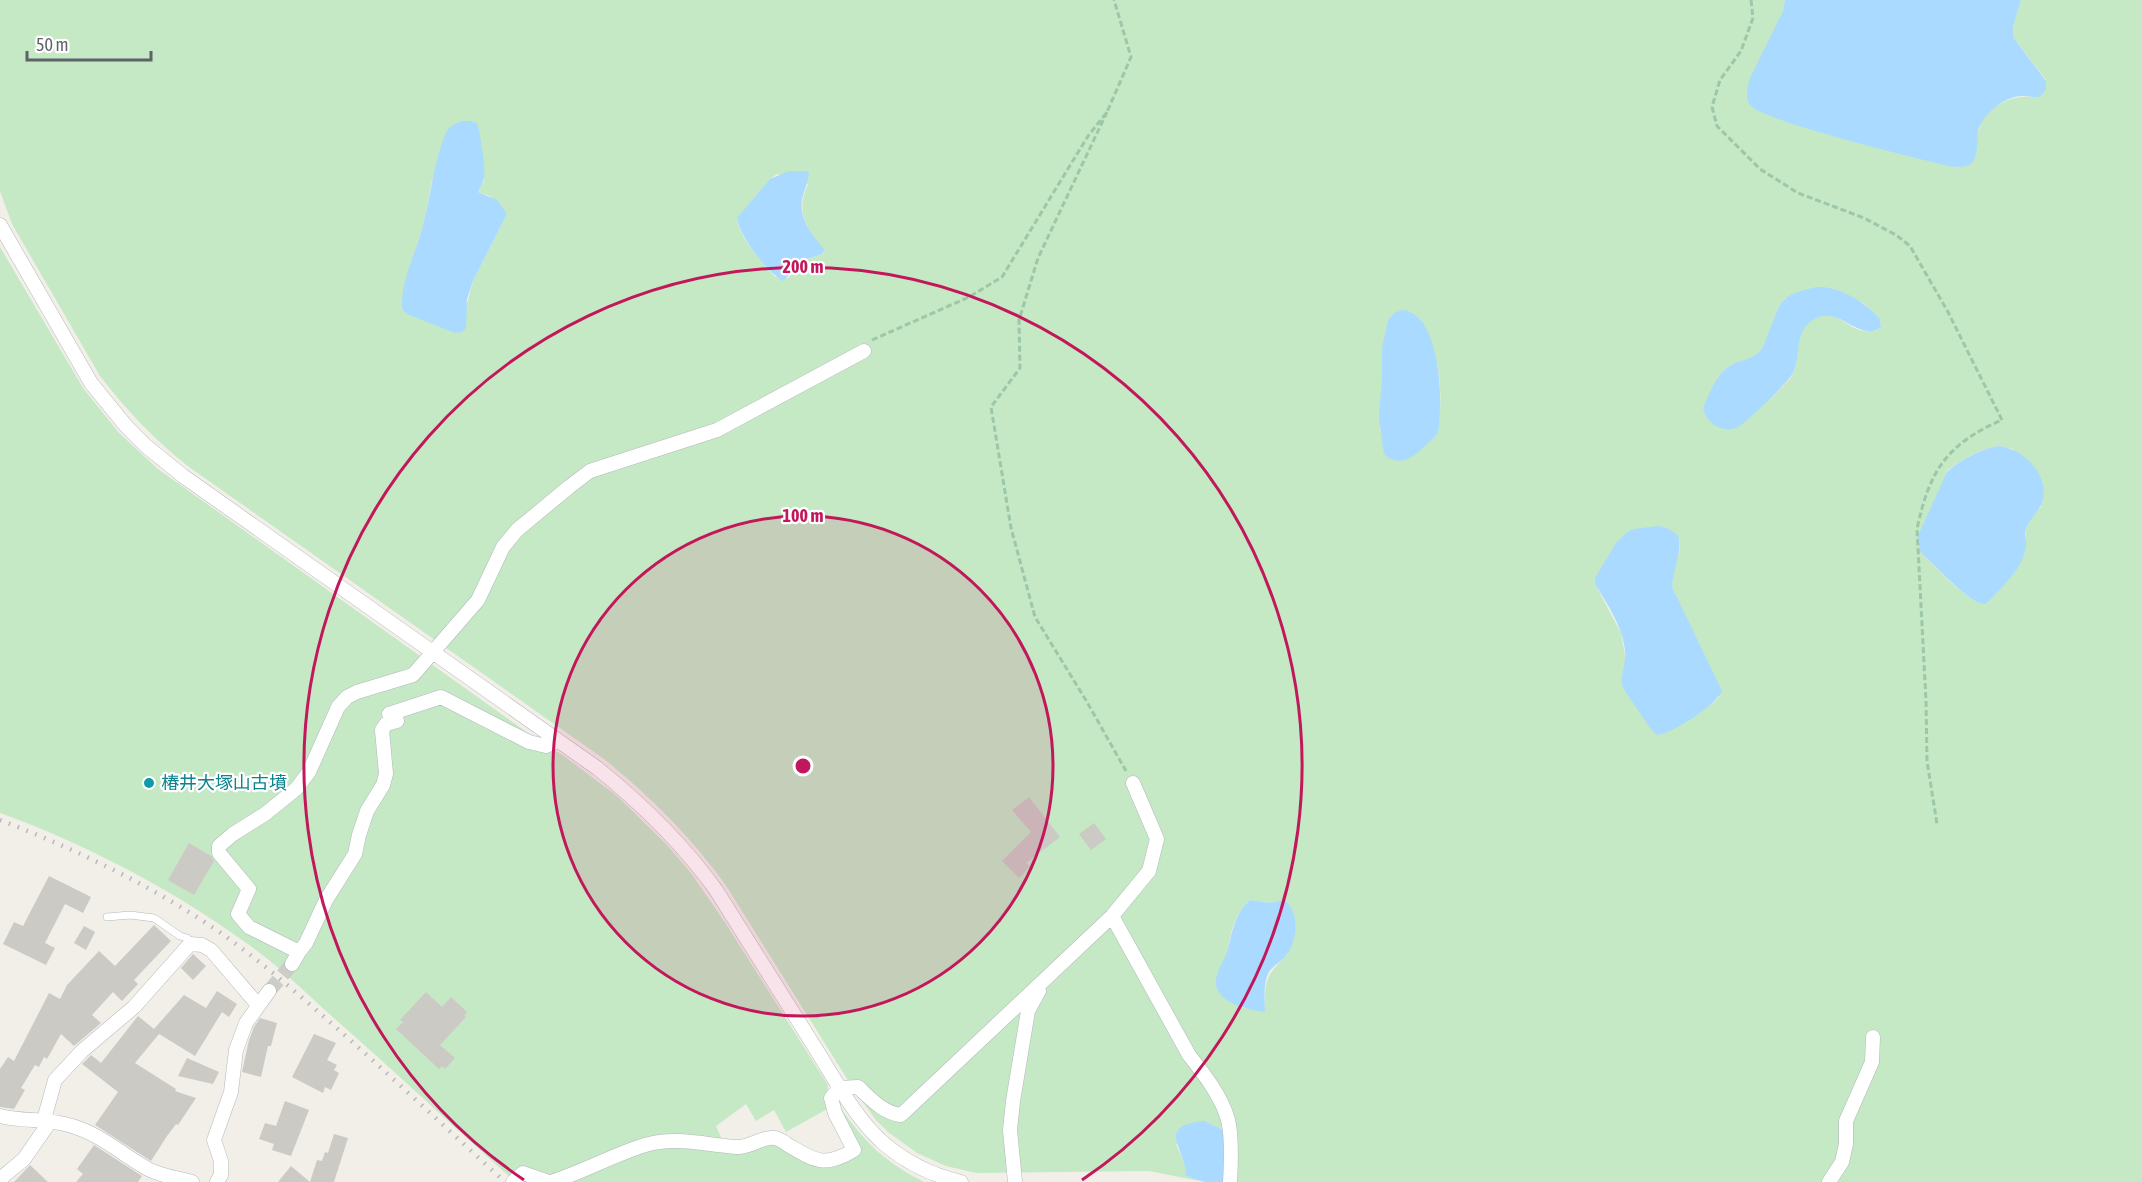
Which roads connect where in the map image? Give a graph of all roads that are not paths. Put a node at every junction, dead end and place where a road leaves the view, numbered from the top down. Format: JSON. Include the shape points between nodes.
{"nodes":[{"id":1,"x":0,"y":225,"type":"edge"},
{"id":2,"x":864,"y":351,"type":"road end"},
{"id":3,"x":433,"y":651,"type":"junction"},
{"id":4,"x":558,"y":741,"type":"junction"},
{"id":5,"x":1133,"y":783,"type":"road end"},
{"id":6,"x":1112,"y":916,"type":"junction"},
{"id":7,"x":107,"y":917,"type":"dead end"},
{"id":8,"x":193,"y":944,"type":"junction"},
{"id":9,"x":1046,"y":978,"type":"junction"},
{"id":10,"x":269,"y":991,"type":"tunnel mouth"},
{"id":11,"x":258,"y":1005,"type":"junction"},
{"id":12,"x":1873,"y":1036,"type":"dead end"},
{"id":13,"x":840,"y":1088,"type":"junction"},
{"id":14,"x":0,"y":1116,"type":"edge"},
{"id":15,"x":49,"y":1123,"type":"junction"},
{"id":16,"x":152,"y":1177,"type":"edge"},
{"id":17,"x":0,"y":1179,"type":"edge"},
{"id":18,"x":516,"y":1179,"type":"edge"},
{"id":19,"x":192,"y":1182,"type":"edge"},
{"id":20,"x":217,"y":1182,"type":"edge"},
{"id":21,"x":550,"y":1182,"type":"edge"},
{"id":22,"x":961,"y":1182,"type":"edge"},
{"id":23,"x":1015,"y":1182,"type":"edge"},
{"id":24,"x":1230,"y":1182,"type":"edge"},
{"id":25,"x":1829,"y":1182,"type":"edge"}],
"edges":[{"from":1,"to":3,"type":"street","via":[[91,382],[146,446]]},
{"from":2,"to":3,"type":"street","via":[[717,430],[590,471],[517,530],[503,547],[478,600]]},
{"from":3,"to":4,"type":"street"},
{"from":3,"to":4,"type":"street","via":[[413,675],[347,697],[338,707],[309,772],[296,789],[219,846],[219,853],[249,889],[238,914],[249,927],[295,958],[306,943],[326,900],[355,854],[367,811],[383,785],[386,774],[382,730],[386,724],[397,721],[389,714],[441,697],[529,742],[546,746]]},
{"from":4,"to":13,"type":"street","via":[[648,811],[699,867]]},
{"from":5,"to":6,"type":"street","via":[[1157,839],[1149,871]]},
{"from":6,"to":9,"type":"street"},
{"from":6,"to":24,"type":"street","via":[[1189,1055],[1224,1109],[1229,1123]]},
{"from":7,"to":8,"type":"lane","via":[[154,918]]},
{"from":8,"to":11,"type":"street","via":[[211,950]]},
{"from":8,"to":15,"type":"street","via":[[134,1007],[54,1080],[45,1116]]},
{"from":9,"to":13,"type":"street","via":[[901,1115],[890,1114],[858,1087]]},
{"from":9,"to":23,"type":"street","via":[[1028,1011],[1013,1101],[1010,1130]]},
{"from":10,"to":11,"type":"street"},
{"from":11,"to":20,"type":"street","via":[[236,1050],[231,1092],[214,1140],[221,1161]]},
{"from":12,"to":25,"type":"street","via":[[1872,1062],[1846,1121],[1842,1162]]},
{"from":13,"to":21,"type":"street","via":[[831,1098],[854,1149],[831,1161],[809,1158],[771,1138],[738,1147],[682,1140],[660,1142],[608,1158]]},
{"from":13,"to":22,"type":"street","via":[[867,1126],[895,1152],[926,1171]]},
{"from":14,"to":15,"type":"street"},
{"from":15,"to":16,"type":"street","via":[[88,1132]]},
{"from":15,"to":17,"type":"street","via":[[24,1159]]},
{"from":16,"to":19,"type":"street"},
{"from":18,"to":21,"type":"street","via":[[524,1173]]}]}
